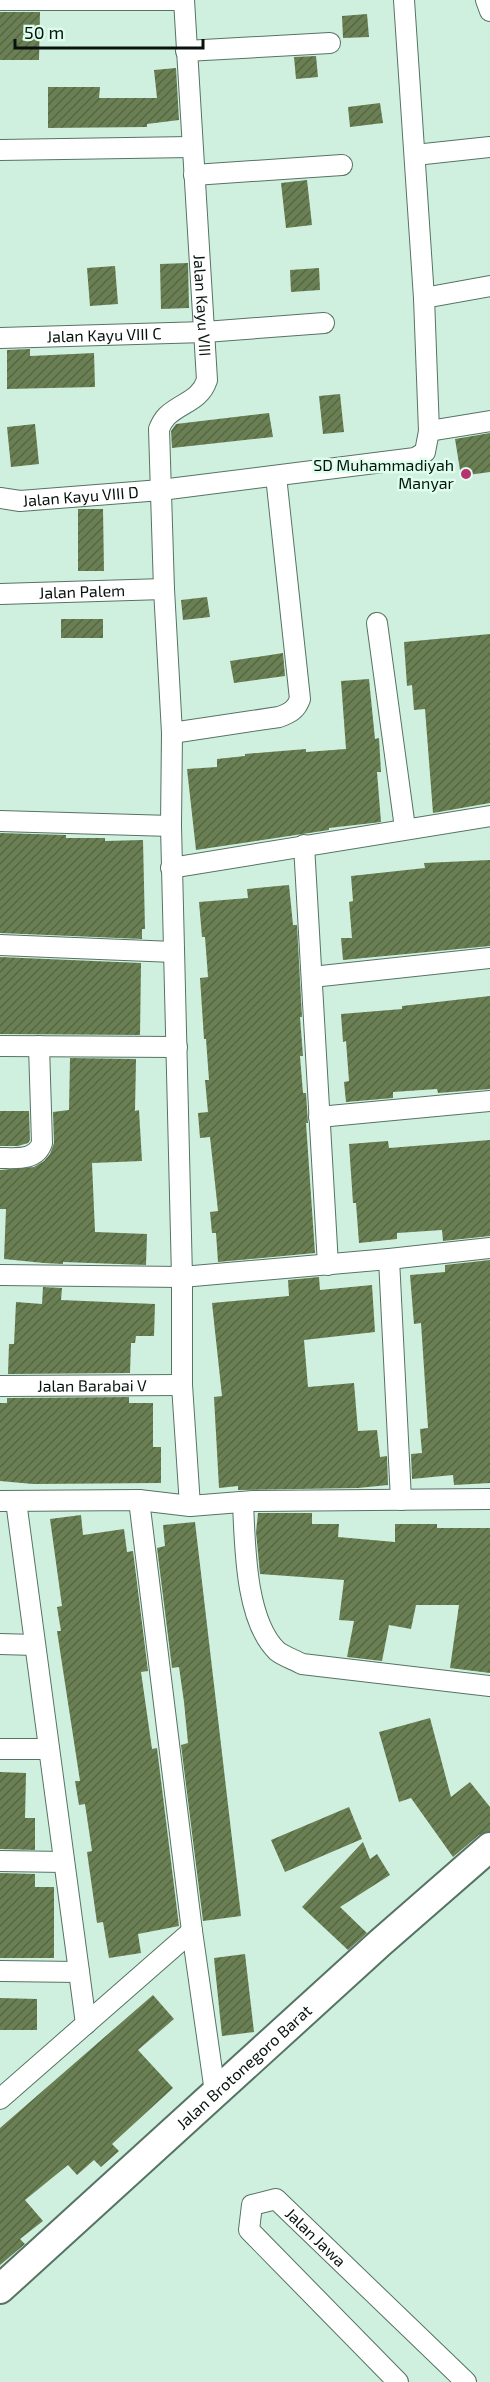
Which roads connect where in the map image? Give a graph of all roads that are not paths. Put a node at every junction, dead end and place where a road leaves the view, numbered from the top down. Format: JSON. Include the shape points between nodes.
{"nodes":[{"id":1,"x":0,"y":0,"type":"edge"},
{"id":2,"x":184,"y":0,"type":"edge"},
{"id":3,"x":404,"y":0,"type":"edge"},
{"id":4,"x":486,"y":0,"type":"edge"},
{"id":5,"x":490,"y":11,"type":"edge"},
{"id":6,"x":330,"y":43,"type":"dead end"},
{"id":7,"x":186,"y":51,"type":"junction"},
{"id":8,"x":191,"y":147,"type":"junction"},
{"id":9,"x":490,"y":147,"type":"edge"},
{"id":10,"x":0,"y":150,"type":"edge"},
{"id":11,"x":415,"y":155,"type":"junction"},
{"id":12,"x":342,"y":165,"type":"dead end"},
{"id":13,"x":194,"y":175,"type":"junction"},
{"id":14,"x":490,"y":286,"type":"edge"},
{"id":15,"x":424,"y":298,"type":"junction"},
{"id":16,"x":324,"y":323,"type":"dead end"},
{"id":17,"x":206,"y":332,"type":"junction"},
{"id":18,"x":0,"y":338,"type":"edge"},
{"id":19,"x":490,"y":421,"type":"edge"},
{"id":20,"x":429,"y":431,"type":"junction"},
{"id":21,"x":276,"y":476,"type":"junction"},
{"id":22,"x":161,"y":490,"type":"junction"},
{"id":23,"x":0,"y":498,"type":"edge"},
{"id":24,"x":164,"y":589,"type":"junction"},
{"id":25,"x":0,"y":594,"type":"edge"},
{"id":26,"x":377,"y":623,"type":"dead end"},
{"id":27,"x":172,"y":733,"type":"junction"},
{"id":28,"x":490,"y":816,"type":"edge"},
{"id":29,"x":0,"y":821,"type":"edge"},
{"id":30,"x":171,"y":826,"type":"junction"},
{"id":31,"x":405,"y":828,"type":"junction"},
{"id":32,"x":304,"y":845,"type":"junction"},
{"id":33,"x":171,"y":867,"type":"junction"},
{"id":34,"x":0,"y":945,"type":"edge"},
{"id":35,"x":174,"y":952,"type":"junction"},
{"id":36,"x":490,"y":958,"type":"edge"},
{"id":37,"x":312,"y":977,"type":"junction"},
{"id":38,"x":0,"y":1046,"type":"edge"},
{"id":39,"x":39,"y":1046,"type":"junction"},
{"id":40,"x":177,"y":1047,"type":"junction"},
{"id":41,"x":490,"y":1101,"type":"edge"},
{"id":42,"x":319,"y":1117,"type":"junction"},
{"id":43,"x":0,"y":1158,"type":"edge"},
{"id":44,"x":490,"y":1248,"type":"edge"},
{"id":45,"x":389,"y":1259,"type":"junction"},
{"id":46,"x":328,"y":1264,"type":"junction"},
{"id":47,"x":0,"y":1275,"type":"edge"},
{"id":48,"x":182,"y":1277,"type":"junction"},
{"id":49,"x":182,"y":1385,"type":"junction"},
{"id":50,"x":0,"y":1386,"type":"edge"},
{"id":51,"x":490,"y":1499,"type":"edge"},
{"id":52,"x":139,"y":1500,"type":"junction"},
{"id":53,"x":401,"y":1500,"type":"junction"},
{"id":54,"x":8,"y":1501,"type":"edge"},
{"id":55,"x":243,"y":1503,"type":"junction"},
{"id":56,"x":190,"y":1506,"type":"junction"},
{"id":57,"x":0,"y":1644,"type":"edge"},
{"id":58,"x":35,"y":1645,"type":"junction"},
{"id":59,"x":490,"y":1686,"type":"edge"},
{"id":60,"x":0,"y":1749,"type":"edge"},
{"id":61,"x":49,"y":1749,"type":"junction"},
{"id":62,"x":490,"y":1847,"type":"edge"},
{"id":63,"x":0,"y":1861,"type":"edge"},
{"id":64,"x":64,"y":1862,"type":"junction"},
{"id":65,"x":192,"y":1931,"type":"junction"},
{"id":66,"x":0,"y":1971,"type":"edge"},
{"id":67,"x":79,"y":1972,"type":"junction"},
{"id":68,"x":86,"y":2024,"type":"junction"},
{"id":69,"x":215,"y":2092,"type":"junction"},
{"id":70,"x":1,"y":2097,"type":"edge"},
{"id":71,"x":0,"y":2289,"type":"edge"},
{"id":72,"x":398,"y":2382,"type":"edge"},
{"id":73,"x":466,"y":2382,"type":"edge"}],
"edges":[{"from":1,"to":2,"type":"street"},
{"from":2,"to":7,"type":"street","name":"Jalan Kayu VIII"},
{"from":3,"to":11,"type":"street"},
{"from":4,"to":5,"type":"street"},
{"from":6,"to":7,"type":"street"},
{"from":7,"to":8,"type":"street","name":"Jalan Kayu VIII"},
{"from":8,"to":10,"type":"street"},
{"from":8,"to":13,"type":"street","name":"Jalan Kayu VIII"},
{"from":9,"to":11,"type":"street"},
{"from":11,"to":15,"type":"street"},
{"from":12,"to":13,"type":"street"},
{"from":13,"to":17,"type":"street","name":"Jalan Kayu VIII"},
{"from":14,"to":15,"type":"street"},
{"from":15,"to":20,"type":"street"},
{"from":16,"to":17,"type":"street","name":"Jalan Kayu VIII C"},
{"from":17,"to":18,"type":"street","name":"Jalan Kayu VIII C"},
{"from":17,"to":22,"type":"street","name":"Jalan Kayu VIII","via":[[204,389],[198,397],[166,416],[159,429]]},
{"from":19,"to":20,"type":"street"},
{"from":20,"to":21,"type":"street","name":"Jalan Kayu VIII D","via":[[425,452],[415,458]]},
{"from":21,"to":22,"type":"street","name":"Jalan Kayu VIII D"},
{"from":21,"to":27,"type":"street","via":[[300,699],[292,712],[279,717]]},
{"from":22,"to":23,"type":"street","name":"Jalan Kayu VIII D","via":[[20,501]]},
{"from":22,"to":24,"type":"street","name":"Jalan Kayu VIII"},
{"from":24,"to":25,"type":"street","name":"Jalan Palem"},
{"from":24,"to":27,"type":"street","name":"Jalan Kayu VIII"},
{"from":26,"to":31,"type":"street"},
{"from":27,"to":30,"type":"street","name":"Jalan Kayu VIII"},
{"from":28,"to":31,"type":"street"},
{"from":29,"to":30,"type":"street"},
{"from":30,"to":33,"type":"street","name":"Jalan Kayu VIII"},
{"from":31,"to":32,"type":"street"},
{"from":32,"to":33,"type":"street"},
{"from":32,"to":37,"type":"street"},
{"from":33,"to":35,"type":"street","name":"Jalan Kayu VIII"},
{"from":34,"to":35,"type":"street"},
{"from":35,"to":40,"type":"street","name":"Jalan Kayu VIII"},
{"from":36,"to":37,"type":"street"},
{"from":37,"to":42,"type":"street"},
{"from":38,"to":39,"type":"street"},
{"from":39,"to":40,"type":"street"},
{"from":39,"to":43,"type":"street","via":[[40,1149],[23,1158]]},
{"from":40,"to":48,"type":"street","name":"Jalan Kayu VIII"},
{"from":41,"to":42,"type":"street"},
{"from":42,"to":46,"type":"street"},
{"from":44,"to":45,"type":"street"},
{"from":45,"to":46,"type":"street"},
{"from":45,"to":53,"type":"street"},
{"from":46,"to":48,"type":"street"},
{"from":47,"to":48,"type":"street"},
{"from":48,"to":49,"type":"street","name":"Jalan Kayu VIII"},
{"from":49,"to":50,"type":"street","name":"Jalan Barabai V"},
{"from":49,"to":56,"type":"street","name":"Jalan Kayu VIII"},
{"from":51,"to":53,"type":"street"},
{"from":52,"to":54,"type":"street"},
{"from":52,"to":56,"type":"street"},
{"from":52,"to":65,"type":"street"},
{"from":53,"to":55,"type":"street"},
{"from":54,"to":58,"type":"street"},
{"from":55,"to":56,"type":"street"},
{"from":55,"to":59,"type":"street","via":[[253,1604],[278,1651],[302,1664]]},
{"from":57,"to":58,"type":"street"},
{"from":58,"to":61,"type":"street"},
{"from":60,"to":61,"type":"street"},
{"from":61,"to":64,"type":"street"},
{"from":62,"to":69,"type":"main road","name":"Jalan Brotonegoro Barat"},
{"from":63,"to":64,"type":"street"},
{"from":64,"to":67,"type":"street"},
{"from":65,"to":68,"type":"street"},
{"from":65,"to":69,"type":"street"},
{"from":66,"to":67,"type":"street"},
{"from":67,"to":68,"type":"street"},
{"from":68,"to":70,"type":"street"},
{"from":69,"to":71,"type":"main road","name":"Jalan Brotonegoro Barat"},
{"from":72,"to":73,"type":"street","name":"Jalan Jawa","via":[[249,2230],[252,2205],[276,2199]]}]}
